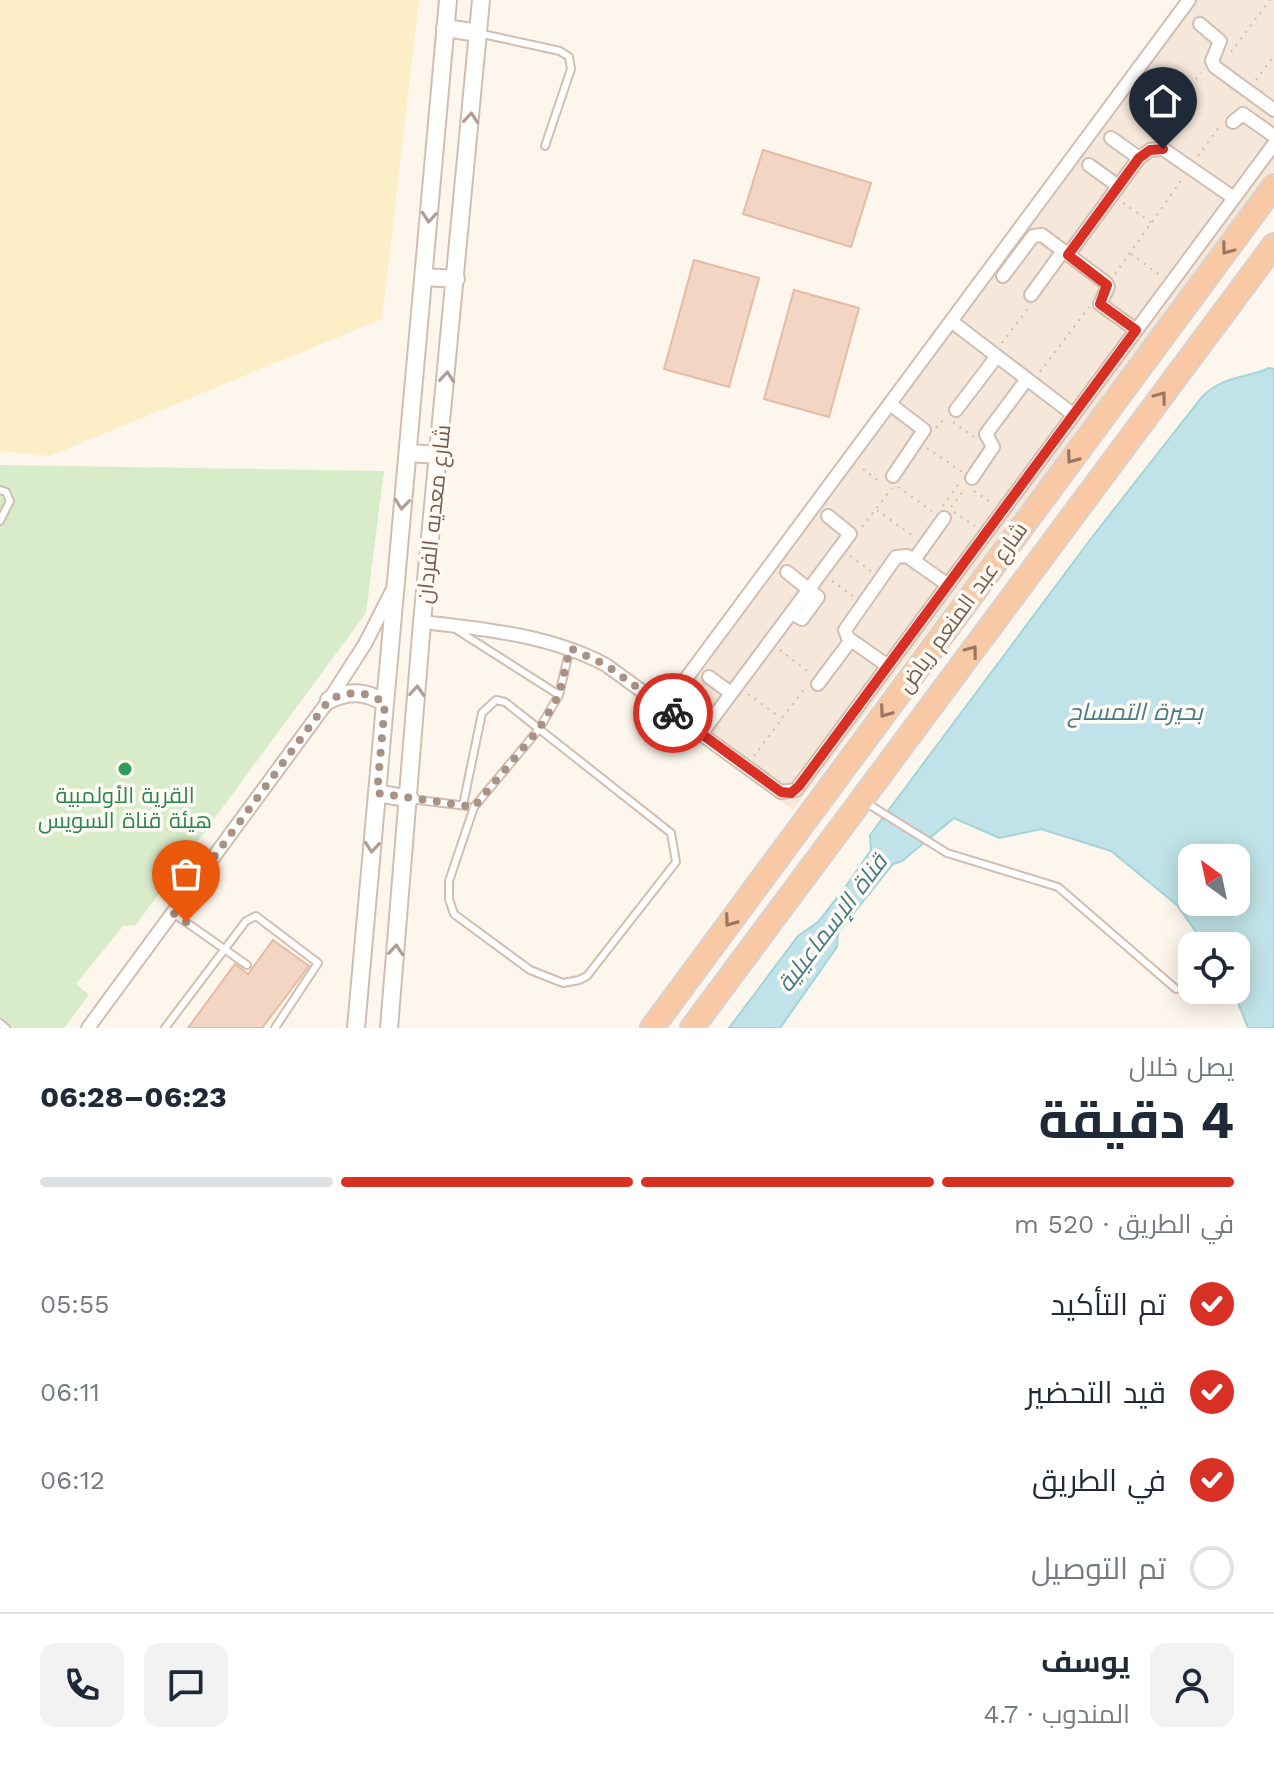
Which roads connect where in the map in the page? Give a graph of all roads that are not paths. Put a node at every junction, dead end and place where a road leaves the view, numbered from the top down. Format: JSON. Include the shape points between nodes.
{"nodes":[{"id":1,"x":448,"y":0,"type":"edge"},
{"id":2,"x":481,"y":0,"type":"edge"},
{"id":3,"x":1189,"y":0,"type":"edge"},
{"id":4,"x":1200,"y":24,"type":"dead end"},
{"id":5,"x":445,"y":28,"type":"junction"},
{"id":6,"x":478,"y":33,"type":"junction"},
{"id":7,"x":1274,"y":110,"type":"edge"},
{"id":8,"x":1229,"y":121,"type":"road end"},
{"id":9,"x":1274,"y":136,"type":"edge"},
{"id":10,"x":1111,"y":138,"type":"dead end"},
{"id":11,"x":1274,"y":144,"type":"edge"},
{"id":12,"x":545,"y":146,"type":"dead end"},
{"id":13,"x":1145,"y":154,"type":"junction"},
{"id":14,"x":1089,"y":165,"type":"dead end"},
{"id":15,"x":1274,"y":186,"type":"edge"},
{"id":16,"x":1115,"y":191,"type":"junction"},
{"id":17,"x":1234,"y":198,"type":"junction"},
{"id":18,"x":1272,"y":251,"type":"edge"},
{"id":19,"x":1066,"y":253,"type":"junction"},
{"id":20,"x":1003,"y":276,"type":"dead end"},
{"id":21,"x":424,"y":277,"type":"junction"},
{"id":22,"x":456,"y":279,"type":"junction"},
{"id":23,"x":1031,"y":295,"type":"dead end"},
{"id":24,"x":951,"y":321,"type":"junction"},
{"id":25,"x":1136,"y":330,"type":"junction"},
{"id":26,"x":997,"y":356,"type":"junction"},
{"id":27,"x":1029,"y":381,"type":"junction"},
{"id":28,"x":890,"y":404,"type":"junction"},
{"id":29,"x":956,"y":410,"type":"dead end"},
{"id":30,"x":1074,"y":415,"type":"junction"},
{"id":31,"x":408,"y":453,"type":"junction"},
{"id":32,"x":440,"y":455,"type":"junction"},
{"id":33,"x":894,"y":480,"type":"road end"},
{"id":34,"x":966,"y":482,"type":"road end"},
{"id":35,"x":0,"y":490,"type":"edge"},
{"id":36,"x":947,"y":514,"type":"road end"},
{"id":37,"x":828,"y":516,"type":"dead end"},
{"id":38,"x":0,"y":521,"type":"edge"},
{"id":39,"x":910,"y":558,"type":"junction"},
{"id":40,"x":787,"y":572,"type":"dead end"},
{"id":41,"x":394,"y":585,"type":"junction"},
{"id":42,"x":948,"y":585,"type":"junction"},
{"id":43,"x":810,"y":589,"type":"junction"},
{"id":44,"x":422,"y":622,"type":"junction"},
{"id":45,"x":448,"y":625,"type":"junction"},
{"id":46,"x":851,"y":640,"type":"junction"},
{"id":47,"x":570,"y":648,"type":"junction"},
{"id":48,"x":888,"y":666,"type":"junction"},
{"id":49,"x":709,"y":677,"type":"dead end"},
{"id":50,"x":813,"y":682,"type":"road end"},
{"id":51,"x":734,"y":690,"type":"junction"},
{"id":52,"x":559,"y":695,"type":"junction"},
{"id":53,"x":329,"y":700,"type":"junction"},
{"id":54,"x":385,"y":703,"type":"junction"},
{"id":55,"x":665,"y":707,"type":"junction"},
{"id":56,"x":539,"y":729,"type":"junction"},
{"id":57,"x":701,"y":734,"type":"junction"},
{"id":58,"x":377,"y":793,"type":"junction"},
{"id":59,"x":410,"y":799,"type":"junction"},
{"id":60,"x":862,"y":800,"type":"junction"},
{"id":61,"x":463,"y":805,"type":"junction"},
{"id":62,"x":474,"y":807,"type":"junction"},
{"id":63,"x":799,"y":828,"type":"junction"},
{"id":64,"x":826,"y":848,"type":"junction"},
{"id":65,"x":173,"y":913,"type":"junction"},
{"id":66,"x":225,"y":950,"type":"junction"},
{"id":67,"x":247,"y":965,"type":"dead end"},
{"id":68,"x":1176,"y":989,"type":"dead end"},
{"id":69,"x":0,"y":1023,"type":"edge"},
{"id":70,"x":6,"y":1028,"type":"edge"},
{"id":71,"x":88,"y":1028,"type":"edge"},
{"id":72,"x":165,"y":1028,"type":"edge"},
{"id":73,"x":275,"y":1028,"type":"edge"},
{"id":74,"x":356,"y":1028,"type":"edge"},
{"id":75,"x":389,"y":1028,"type":"edge"},
{"id":76,"x":652,"y":1028,"type":"edge"},
{"id":77,"x":692,"y":1028,"type":"edge"}],
"edges":[{"from":1,"to":5,"type":"street","name":"شارع معديه الفردان"},
{"from":2,"to":6,"type":"street","name":"شارع معديه الفردان"},
{"from":3,"to":24,"type":"street"},
{"from":4,"to":7,"type":"street","via":[[1220,41],[1212,61],[1218,69]]},
{"from":5,"to":6,"type":"street"},
{"from":5,"to":21,"type":"street","name":"شارع معديه الفردان","one_way":true},
{"from":6,"to":12,"type":"lane","via":[[569,57],[571,69]]},
{"from":22,"to":6,"type":"street","name":"شارع معديه الفردان","one_way":true},
{"from":8,"to":9,"type":"street","via":[[1243,114]]},
{"from":10,"to":13,"type":"street"},
{"from":11,"to":17,"type":"street"},
{"from":13,"to":16,"type":"street"},
{"from":13,"to":17,"type":"street","via":[[1163,149]]},
{"from":14,"to":16,"type":"street"},
{"from":15,"to":63,"type":"highway","name":"شارع عبد المنعم رياض","one_way":true},
{"from":16,"to":19,"type":"street"},
{"from":17,"to":25,"type":"street"},
{"from":60,"to":18,"type":"highway","name":"شارع عبد المنعم رياض","one_way":true},
{"from":19,"to":20,"type":"street","via":[[1036,234]]},
{"from":19,"to":23,"type":"street"},
{"from":19,"to":25,"type":"street","via":[[1107,285],[1099,302]]},
{"from":21,"to":22,"type":"street"},
{"from":21,"to":31,"type":"street","name":"شارع معديه الفردان"},
{"from":32,"to":22,"type":"street","name":"شارع معديه الفردان","one_way":true},
{"from":24,"to":26,"type":"street"},
{"from":24,"to":28,"type":"street"},
{"from":25,"to":30,"type":"street"},
{"from":26,"to":27,"type":"street"},
{"from":26,"to":29,"type":"street"},
{"from":27,"to":30,"type":"street"},
{"from":27,"to":34,"type":"street","via":[[986,434],[993,447]]},
{"from":28,"to":33,"type":"street","via":[[924,433]]},
{"from":28,"to":55,"type":"street"},
{"from":30,"to":42,"type":"street"},
{"from":31,"to":32,"type":"street"},
{"from":31,"to":41,"type":"street","name":"شارع معديه الفردان","one_way":true},
{"from":32,"to":44,"type":"street","name":"شارع معديه الفردان"},
{"from":35,"to":38,"type":"lane","via":[[10,501]]},
{"from":36,"to":39,"type":"street"},
{"from":37,"to":43,"type":"street","via":[[850,533]]},
{"from":39,"to":42,"type":"street"},
{"from":39,"to":46,"type":"street","via":[[896,557],[845,630]]},
{"from":40,"to":43,"type":"street"},
{"from":41,"to":53,"type":"street"},
{"from":41,"to":54,"type":"street","name":"شارع معديه الفردان"},
{"from":42,"to":48,"type":"street"},
{"from":43,"to":51,"type":"street"},
{"from":44,"to":45,"type":"street"},
{"from":59,"to":44,"type":"street","name":"شارع معديه الفردان","one_way":true},
{"from":45,"to":47,"type":"street"},
{"from":45,"to":52,"type":"lane"},
{"from":46,"to":48,"type":"street"},
{"from":46,"to":50,"type":"street"},
{"from":47,"to":52,"type":"lane"},
{"from":47,"to":55,"type":"street","via":[[606,665]]},
{"from":48,"to":57,"type":"street","via":[[796,790],[781,792]]},
{"from":49,"to":51,"type":"street"},
{"from":51,"to":57,"type":"street"},
{"from":52,"to":56,"type":"lane"},
{"from":53,"to":54,"type":"street","via":[[352,692]]},
{"from":53,"to":65,"type":"street"},
{"from":54,"to":58,"type":"street","name":"شارع معديه الفردان"},
{"from":55,"to":57,"type":"street"},
{"from":56,"to":61,"type":"lane","via":[[505,702],[496,700],[488,706],[482,713]]},
{"from":56,"to":62,"type":"lane"},
{"from":56,"to":62,"type":"lane","via":[[671,833],[676,846],[676,862],[587,976],[563,983],[530,970],[454,914],[449,881]]},
{"from":58,"to":59,"type":"street"},
{"from":58,"to":74,"type":"street","name":"شارع معديه الفردان","one_way":true},
{"from":59,"to":61,"type":"lane"},
{"from":75,"to":59,"type":"street","name":"شارع معديه الفردان","one_way":true},
{"from":60,"to":64,"type":"highway","name":"شارع عبد المنعم رياض"},
{"from":60,"to":68,"type":"lane","via":[[947,853],[1058,887]]},
{"from":61,"to":62,"type":"lane"},
{"from":63,"to":64,"type":"highway"},
{"from":63,"to":76,"type":"highway","name":"شارع عبد المنعم رياض","one_way":true},
{"from":64,"to":77,"type":"highway","name":"شارع عبد المنعم رياض"},
{"from":65,"to":66,"type":"lane"},
{"from":65,"to":71,"type":"street"},
{"from":66,"to":67,"type":"lane"},
{"from":66,"to":72,"type":"lane"},
{"from":66,"to":73,"type":"lane","via":[[246,921],[256,916],[317,959],[317,969]]},
{"from":69,"to":70,"type":"lane"}]}
